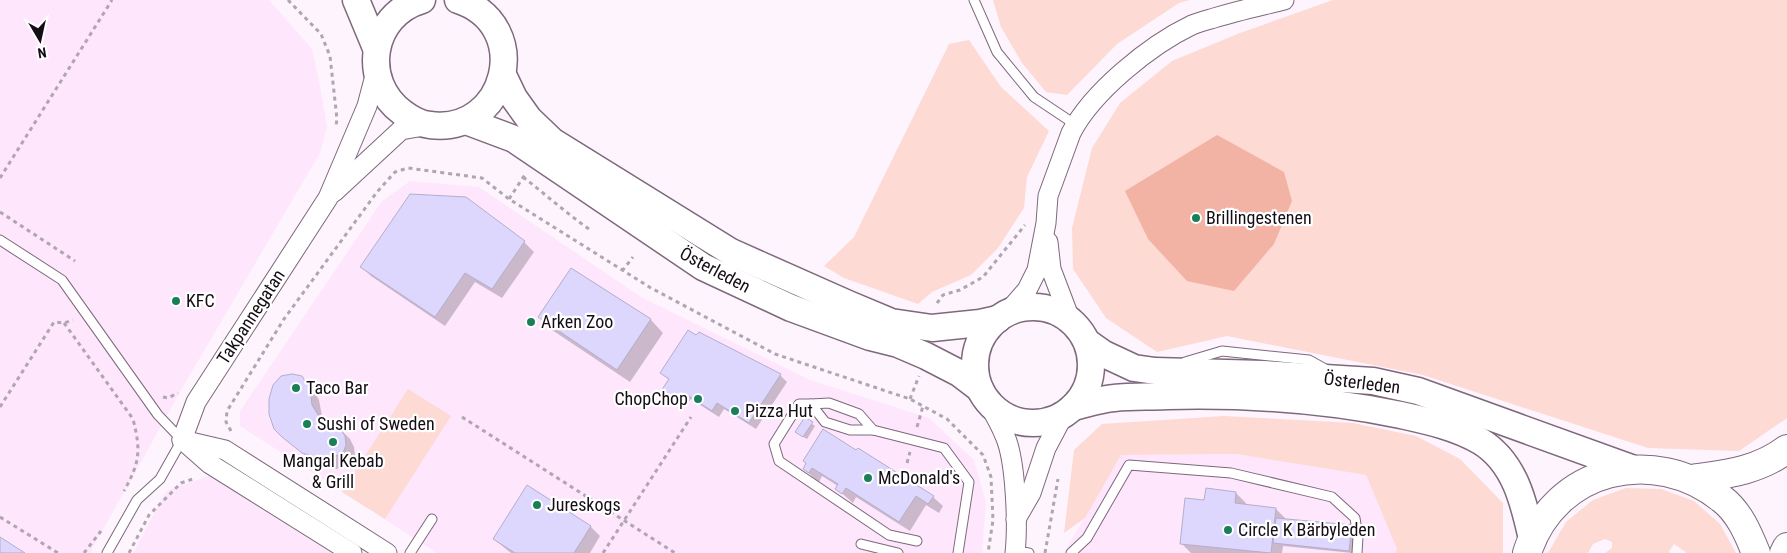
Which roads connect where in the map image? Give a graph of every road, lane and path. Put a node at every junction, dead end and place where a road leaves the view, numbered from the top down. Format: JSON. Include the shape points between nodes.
{"nodes":[{"id":1,"x":112,"y":0,"type":"edge"},
{"id":2,"x":288,"y":0,"type":"edge"},
{"id":3,"x":356,"y":0,"type":"edge"},
{"id":4,"x":422,"y":0,"type":"edge"},
{"id":5,"x":458,"y":0,"type":"edge"},
{"id":6,"x":974,"y":0,"type":"edge"},
{"id":7,"x":1284,"y":0,"type":"edge"},
{"id":8,"x":376,"y":60,"type":"junction"},
{"id":9,"x":503,"y":75,"type":"junction"},
{"id":10,"x":337,"y":119,"type":"dead end"},
{"id":11,"x":466,"y":121,"type":"junction"},
{"id":12,"x":1076,"y":124,"type":"junction"},
{"id":13,"x":430,"y":125,"type":"junction"},
{"id":14,"x":523,"y":177,"type":"dead end"},
{"id":15,"x":0,"y":178,"type":"edge"},
{"id":16,"x":328,"y":198,"type":"junction"},
{"id":17,"x":0,"y":212,"type":"edge"},
{"id":18,"x":1046,"y":223,"type":"junction"},
{"id":19,"x":588,"y":229,"type":"dead end"},
{"id":20,"x":0,"y":240,"type":"edge"},
{"id":21,"x":633,"y":257,"type":"dead end"},
{"id":22,"x":75,"y":261,"type":"dead end"},
{"id":23,"x":622,"y":270,"type":"junction"},
{"id":24,"x":1003,"y":316,"type":"junction"},
{"id":25,"x":1070,"y":320,"type":"junction"},
{"id":26,"x":1086,"y":342,"type":"junction"},
{"id":27,"x":983,"y":393,"type":"junction"},
{"id":28,"x":811,"y":404,"type":"junction"},
{"id":29,"x":0,"y":407,"type":"edge"},
{"id":30,"x":1069,"y":411,"type":"junction"},
{"id":31,"x":462,"y":417,"type":"dead end"},
{"id":32,"x":691,"y":418,"type":"dead end"},
{"id":33,"x":872,"y":430,"type":"junction"},
{"id":34,"x":233,"y":435,"type":"dead end"},
{"id":35,"x":182,"y":440,"type":"junction"},
{"id":36,"x":1787,"y":449,"type":"edge"},
{"id":37,"x":136,"y":466,"type":"dead end"},
{"id":38,"x":1631,"y":468,"type":"junction"},
{"id":39,"x":1058,"y":476,"type":"dead end"},
{"id":40,"x":199,"y":477,"type":"dead end"},
{"id":41,"x":1692,"y":479,"type":"junction"},
{"id":42,"x":0,"y":517,"type":"edge"},
{"id":43,"x":432,"y":519,"type":"dead end"},
{"id":44,"x":1016,"y":519,"type":"junction"},
{"id":45,"x":624,"y":520,"type":"junction"},
{"id":46,"x":917,"y":541,"type":"dead end"},
{"id":47,"x":861,"y":544,"type":"dead end"},
{"id":48,"x":1529,"y":546,"type":"edge"},
{"id":49,"x":1787,"y":547,"type":"edge"},
{"id":50,"x":1020,"y":552,"type":"edge"},
{"id":51,"x":58,"y":553,"type":"edge"},
{"id":52,"x":107,"y":553,"type":"edge"},
{"id":53,"x":129,"y":553,"type":"edge"},
{"id":54,"x":352,"y":553,"type":"edge"},
{"id":55,"x":387,"y":553,"type":"edge"},
{"id":56,"x":410,"y":553,"type":"edge"},
{"id":57,"x":603,"y":553,"type":"edge"},
{"id":58,"x":675,"y":553,"type":"edge"},
{"id":59,"x":898,"y":553,"type":"edge"},
{"id":60,"x":958,"y":553,"type":"edge"},
{"id":61,"x":988,"y":553,"type":"edge"},
{"id":62,"x":1045,"y":553,"type":"edge"},
{"id":63,"x":1071,"y":553,"type":"edge"},
{"id":64,"x":1357,"y":553,"type":"edge"},
{"id":65,"x":1756,"y":553,"type":"edge"},
{"id":66,"x":1784,"y":553,"type":"edge"}],
"edges":[{"from":1,"to":15,"type":"path"},
{"from":2,"to":10,"type":"path","via":[[324,41],[330,56]]},
{"from":3,"to":8,"type":"main road"},
{"from":4,"to":8,"type":"main road","via":[[393,16],[385,27]]},
{"from":5,"to":9,"type":"main road","via":[[482,13],[497,31],[504,52]]},
{"from":6,"to":12,"type":"lane","via":[[997,52],[1034,96]]},
{"from":7,"to":12,"type":"street","via":[[1233,12],[1178,33],[1124,69]]},
{"from":8,"to":13,"type":"main road","via":[[384,94],[393,106],[411,119]]},
{"from":8,"to":16,"type":"street","name":"Takpannegatan","via":[[367,106]]},
{"from":9,"to":11,"type":"main road","via":[[490,102]]},
{"from":9,"to":24,"type":"main road","name":"Österleden","via":[[529,119],[552,142],[731,252],[891,322],[932,328],[980,323]]},
{"from":11,"to":13,"type":"main road"},
{"from":11,"to":27,"type":"main road","name":"Österleden","via":[[514,139],[703,267],[791,308],[926,356],[959,372]]},
{"from":12,"to":18,"type":"street","via":[[1048,196]]},
{"from":13,"to":16,"type":"street","name":"Takpannegatan","via":[[401,130]]},
{"from":14,"to":19,"type":"path"},
{"from":16,"to":35,"type":"street","name":"Takpannegatan","via":[[196,402]]},
{"from":17,"to":22,"type":"path"},
{"from":18,"to":24,"type":"street","via":[[1037,270],[1027,290]]},
{"from":18,"to":25,"type":"street","via":[[1051,269]]},
{"from":20,"to":35,"type":"lane","via":[[62,280],[158,416]]},
{"from":21,"to":23,"type":"path"},
{"from":23,"to":34,"type":"path","via":[[509,200],[482,178],[408,168],[395,172],[284,319],[227,411],[226,422]]},
{"from":23,"to":61,"type":"path","via":[[775,354],[910,399],[947,419],[983,455],[990,477],[993,520]]},
{"from":24,"to":25,"type":"main road","via":[[1020,308],[1040,308]]},
{"from":24,"to":27,"type":"main road","via":[[987,330],[979,344],[976,374]]},
{"from":25,"to":26,"type":"main road"},
{"from":26,"to":30,"type":"main road","via":[[1091,358],[1090,376],[1084,393]]},
{"from":26,"to":38,"type":"main road","name":"Österleden","via":[[1134,368],[1155,372],[1373,381],[1418,391]]},
{"from":27,"to":30,"type":"main road","via":[[1001,413],[1021,422],[1043,422]]},
{"from":27,"to":44,"type":"street","via":[[1006,437]]},
{"from":28,"to":33,"type":"lane","via":[[829,402],[859,414]]},
{"from":28,"to":33,"type":"lane","via":[[825,422],[850,430]]},
{"from":28,"to":46,"type":"lane","via":[[799,404],[774,444],[779,461],[888,535]]},
{"from":29,"to":37,"type":"path","via":[[54,322],[64,323],[132,418],[139,457]]},
{"from":30,"to":44,"type":"street","via":[[1046,448],[1031,493]]},
{"from":30,"to":48,"type":"main road","name":"Österleden","via":[[1112,398],[1220,396],[1291,399],[1366,408],[1442,424],[1481,441],[1510,472],[1524,502]]},
{"from":31,"to":45,"type":"path"},
{"from":32,"to":45,"type":"path"},
{"from":33,"to":60,"type":"lane","via":[[944,448],[969,482]]},
{"from":35,"to":52,"type":"lane","via":[[160,479],[137,500]]},
{"from":35,"to":54,"type":"street","via":[[210,464]]},
{"from":35,"to":55,"type":"street","via":[[225,450]]},
{"from":36,"to":41,"type":"main road","via":[[1756,468]]},
{"from":38,"to":41,"type":"main road","via":[[1662,470]]},
{"from":38,"to":48,"type":"main road","via":[[1600,475],[1572,490],[1548,512]]},
{"from":39,"to":62,"type":"path"},
{"from":40,"to":53,"type":"path","via":[[181,483],[149,515]]},
{"from":41,"to":65,"type":"main road","via":[[1723,499],[1746,528]]},
{"from":42,"to":51,"type":"path"},
{"from":43,"to":56,"type":"lane"},
{"from":44,"to":50,"type":"street"},
{"from":45,"to":57,"type":"path"},
{"from":45,"to":58,"type":"path"},
{"from":47,"to":59,"type":"lane"},
{"from":49,"to":66,"type":"main road"},
{"from":63,"to":64,"type":"lane","via":[[1087,538],[1129,465],[1231,473],[1332,497],[1355,518]]}]}
